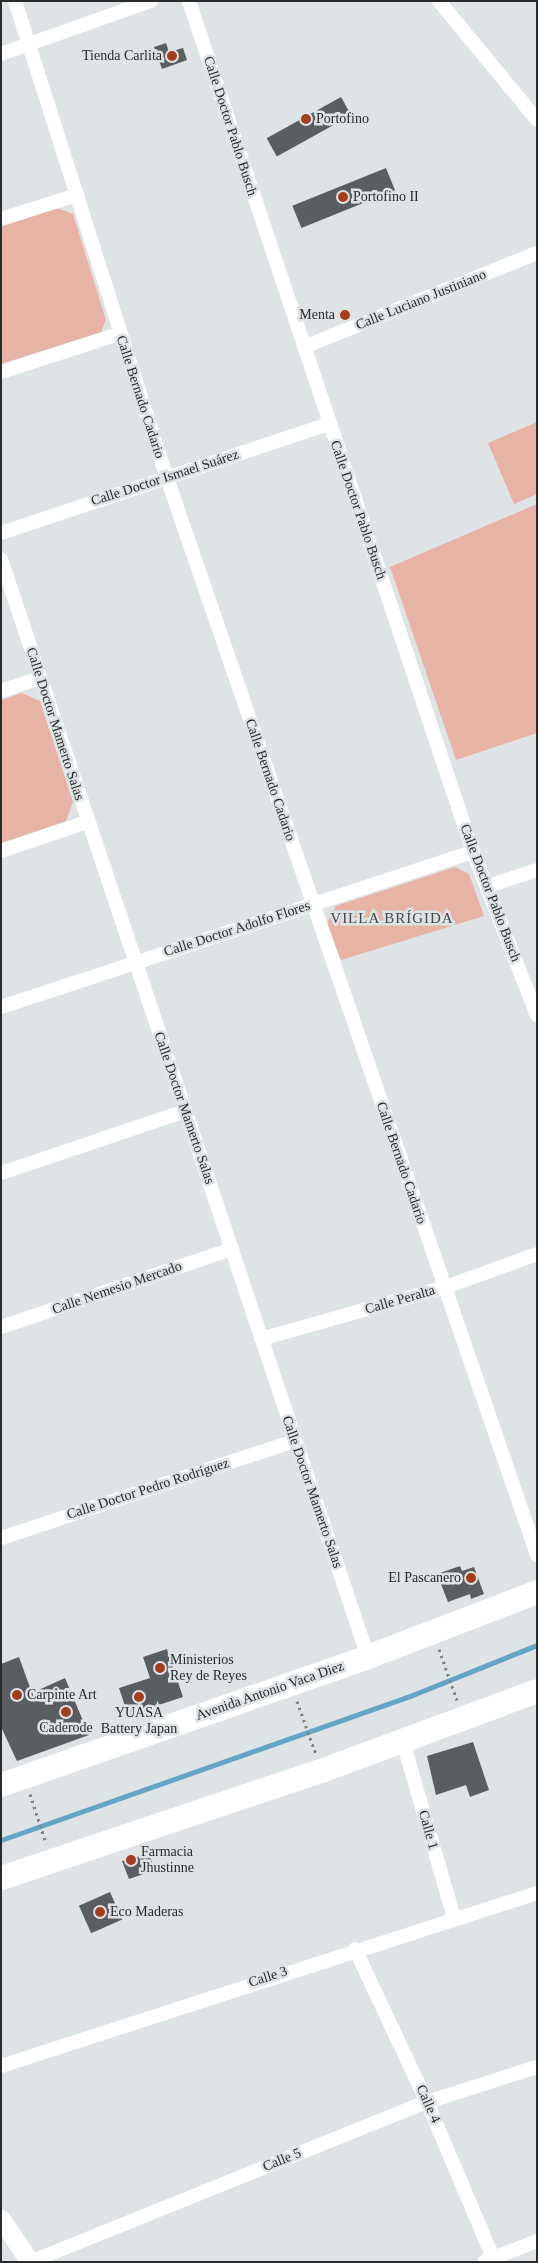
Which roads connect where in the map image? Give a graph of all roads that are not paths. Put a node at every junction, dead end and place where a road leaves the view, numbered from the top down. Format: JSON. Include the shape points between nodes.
{"nodes":[{"id":1,"x":15,"y":1,"type":"edge"},
{"id":2,"x":151,"y":1,"type":"edge"},
{"id":3,"x":189,"y":1,"type":"edge"},
{"id":4,"x":439,"y":1,"type":"edge"},
{"id":5,"x":29,"y":45,"type":"junction"},
{"id":6,"x":1,"y":54,"type":"edge"},
{"id":7,"x":537,"y":120,"type":"edge"},
{"id":8,"x":77,"y":194,"type":"junction"},
{"id":9,"x":1,"y":219,"type":"edge"},
{"id":10,"x":537,"y":253,"type":"edge"},
{"id":11,"x":119,"y":334,"type":"junction"},
{"id":12,"x":304,"y":347,"type":"junction"},
{"id":13,"x":1,"y":372,"type":"edge"},
{"id":14,"x":329,"y":424,"type":"junction"},
{"id":15,"x":167,"y":478,"type":"junction"},
{"id":16,"x":1,"y":533,"type":"edge"},
{"id":17,"x":1,"y":559,"type":"edge"},
{"id":18,"x":40,"y":678,"type":"junction"},
{"id":19,"x":1,"y":692,"type":"edge"},
{"id":20,"x":87,"y":822,"type":"junction"},
{"id":21,"x":1,"y":851,"type":"edge"},
{"id":22,"x":473,"y":852,"type":"junction"},
{"id":23,"x":537,"y":870,"type":"edge"},
{"id":24,"x":488,"y":886,"type":"junction"},
{"id":25,"x":313,"y":904,"type":"junction"},
{"id":26,"x":134,"y":962,"type":"junction"},
{"id":27,"x":1,"y":1007,"type":"edge"},
{"id":28,"x":537,"y":1015,"type":"edge"},
{"id":29,"x":186,"y":1111,"type":"junction"},
{"id":30,"x":1,"y":1173,"type":"edge"},
{"id":31,"x":232,"y":1248,"type":"junction"},
{"id":32,"x":537,"y":1254,"type":"edge"},
{"id":33,"x":443,"y":1288,"type":"junction"},
{"id":34,"x":1,"y":1327,"type":"edge"},
{"id":35,"x":261,"y":1339,"type":"junction"},
{"id":36,"x":295,"y":1441,"type":"junction"},
{"id":37,"x":1,"y":1538,"type":"edge"},
{"id":38,"x":537,"y":1555,"type":"edge"},
{"id":39,"x":537,"y":1592,"type":"edge"},
{"id":40,"x":368,"y":1657,"type":"junction"},
{"id":41,"x":537,"y":1691,"type":"edge"},
{"id":42,"x":403,"y":1742,"type":"junction"},
{"id":43,"x":1,"y":1785,"type":"edge"},
{"id":44,"x":1,"y":1878,"type":"edge"},
{"id":45,"x":537,"y":1893,"type":"edge"},
{"id":46,"x":454,"y":1918,"type":"junction"},
{"id":47,"x":355,"y":1949,"type":"junction"},
{"id":48,"x":1,"y":2066,"type":"edge"},
{"id":49,"x":537,"y":2067,"type":"edge"},
{"id":50,"x":427,"y":2102,"type":"junction"},
{"id":51,"x":1,"y":2219,"type":"edge"},
{"id":52,"x":537,"y":2241,"type":"edge"},
{"id":53,"x":491,"y":2261,"type":"edge"},
{"id":54,"x":30,"y":2262,"type":"edge"}],
"edges":[{"from":1,"to":5,"type":"street","name":"Calle Bernado Cadario"},
{"from":2,"to":5,"type":"street"},
{"from":3,"to":12,"type":"street","name":"Calle Doctor Pablo Busch"},
{"from":4,"to":7,"type":"street"},
{"from":5,"to":6,"type":"street"},
{"from":5,"to":8,"type":"street","name":"Calle Bernado Cadario"},
{"from":8,"to":9,"type":"street"},
{"from":8,"to":11,"type":"street","name":"Calle Bernado Cadario"},
{"from":10,"to":12,"type":"street","name":"Calle Luciano Justiniano"},
{"from":11,"to":13,"type":"street"},
{"from":11,"to":15,"type":"street","name":"Calle Bernado Cadario"},
{"from":12,"to":14,"type":"street","name":"Calle Doctor Pablo Busch"},
{"from":14,"to":15,"type":"street","name":"Calle Doctor Ismael Suárez"},
{"from":14,"to":22,"type":"street","name":"Calle Doctor Pablo Busch"},
{"from":15,"to":16,"type":"street","name":"Calle Doctor Ismael Suárez"},
{"from":15,"to":25,"type":"street","name":"Calle Bernado Cadario"},
{"from":17,"to":18,"type":"street","name":"Calle Doctor Mamerto Salas"},
{"from":18,"to":19,"type":"street"},
{"from":18,"to":20,"type":"street","name":"Calle Doctor Mamerto Salas"},
{"from":20,"to":21,"type":"street"},
{"from":20,"to":26,"type":"street","name":"Calle Doctor Mamerto Salas"},
{"from":22,"to":24,"type":"street","name":"Calle Doctor Pablo Busch"},
{"from":22,"to":25,"type":"street","name":"Calle Doctor Adolfo Flores"},
{"from":23,"to":24,"type":"street"},
{"from":24,"to":28,"type":"street","name":"Calle Doctor Pablo Busch"},
{"from":25,"to":26,"type":"street","name":"Calle Doctor Adolfo Flores"},
{"from":25,"to":33,"type":"street","name":"Calle Bernado Cadario"},
{"from":26,"to":27,"type":"street","name":"Calle Doctor Adolfo Flores"},
{"from":26,"to":29,"type":"street","name":"Calle Doctor Mamerto Salas"},
{"from":29,"to":30,"type":"street"},
{"from":29,"to":31,"type":"street","name":"Calle Doctor Mamerto Salas"},
{"from":31,"to":34,"type":"street","name":"Calle Nemesio Mercado"},
{"from":31,"to":35,"type":"street","name":"Calle Doctor Mamerto Salas"},
{"from":32,"to":33,"type":"street","name":"Calle Peralta"},
{"from":33,"to":35,"type":"street","name":"Calle Peralta"},
{"from":33,"to":38,"type":"street","name":"Calle Bernado Cadario"},
{"from":35,"to":36,"type":"street","name":"Calle Doctor Mamerto Salas"},
{"from":36,"to":37,"type":"street","name":"Calle Doctor Pedro Rodríguez"},
{"from":36,"to":40,"type":"street","name":"Calle Doctor Mamerto Salas"},
{"from":39,"to":40,"type":"highway","name":"Avenida Antonio Vaca Diez"},
{"from":40,"to":43,"type":"highway","name":"Avenida Antonio Vaca Diez"},
{"from":41,"to":42,"type":"highway"},
{"from":42,"to":44,"type":"highway"},
{"from":42,"to":46,"type":"street","name":"Calle 1"},
{"from":45,"to":46,"type":"street","name":"Calle 3"},
{"from":46,"to":47,"type":"street","name":"Calle 3"},
{"from":47,"to":48,"type":"street","name":"Calle 3"},
{"from":47,"to":50,"type":"street","name":"Calle 4"},
{"from":49,"to":50,"type":"street","name":"Calle 5"},
{"from":50,"to":53,"type":"street","name":"Calle 4"},
{"from":50,"to":54,"type":"street","name":"Calle 5"},
{"from":51,"to":54,"type":"street"},
{"from":52,"to":53,"type":"street"}]}
